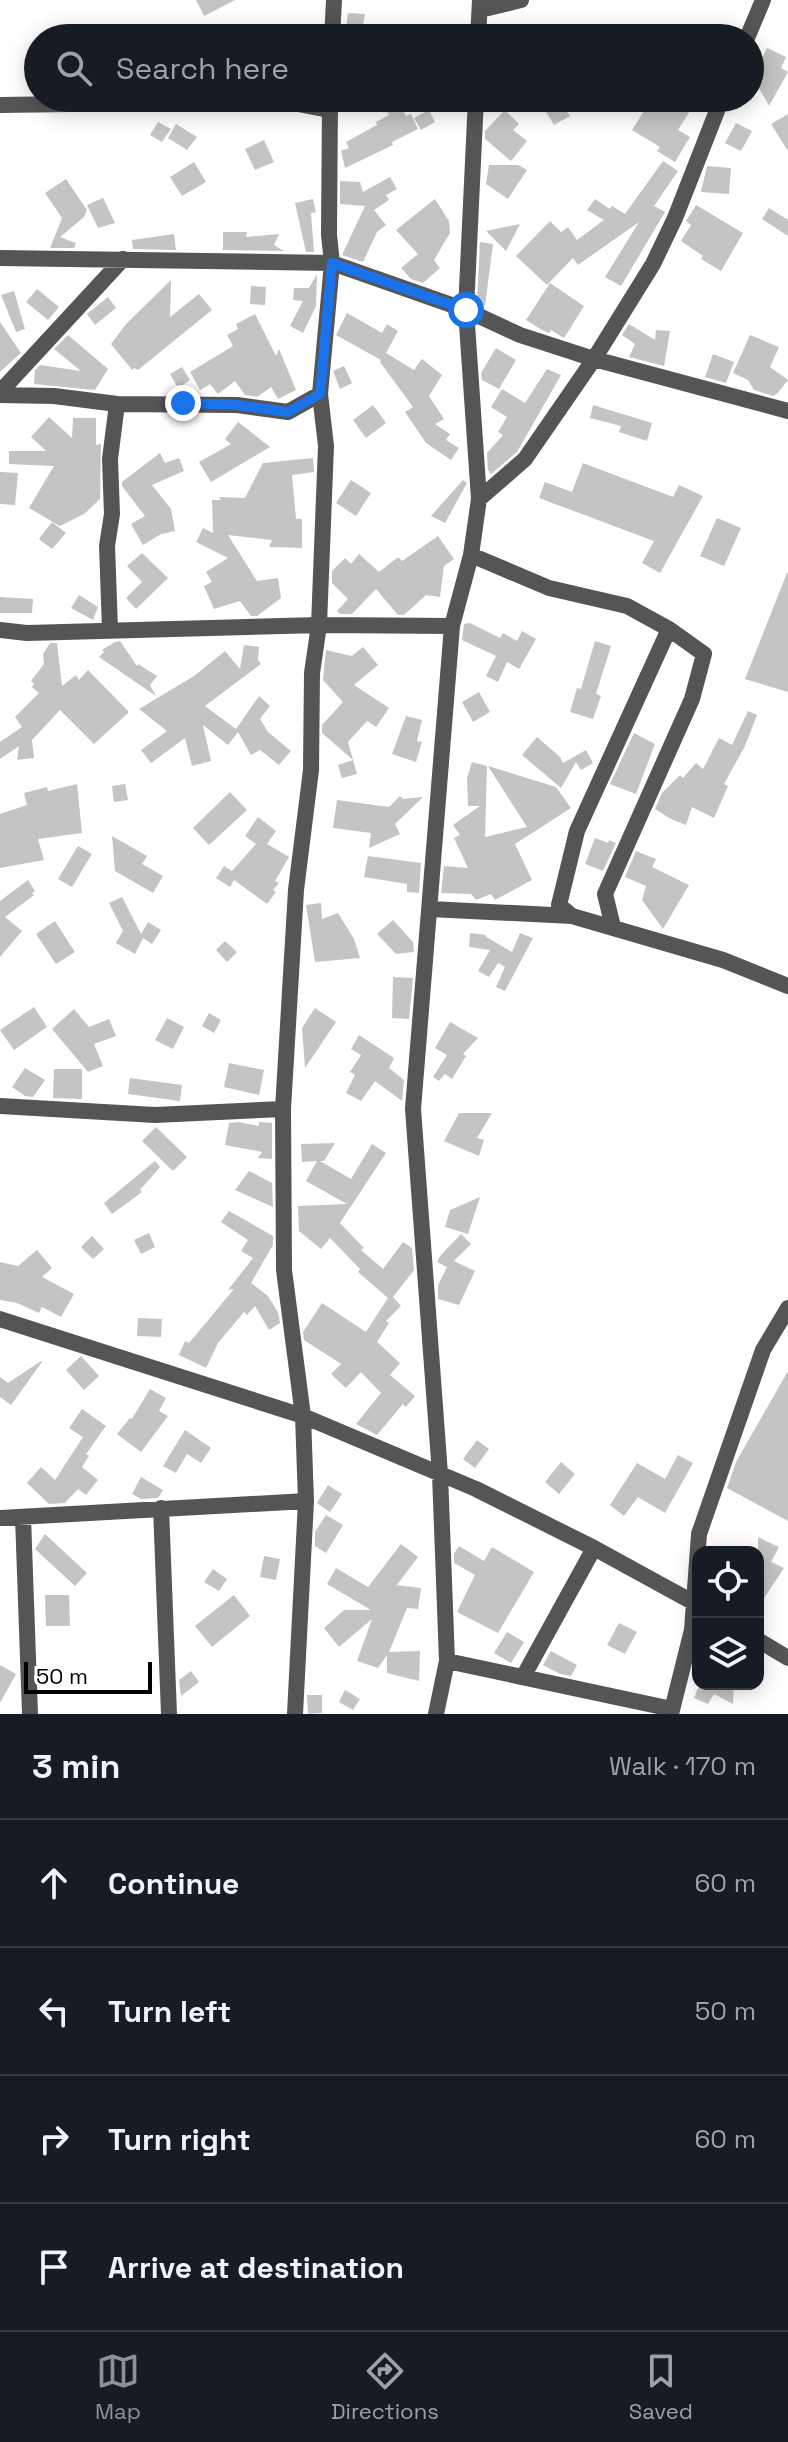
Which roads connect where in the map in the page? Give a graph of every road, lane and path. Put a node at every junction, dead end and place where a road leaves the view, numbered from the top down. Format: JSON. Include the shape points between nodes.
{"nodes":[{"id":1,"x":334,"y":0,"type":"edge"},
{"id":2,"x":521,"y":0,"type":"edge"},
{"id":3,"x":763,"y":0,"type":"edge"},
{"id":4,"x":480,"y":5,"type":"edge"},
{"id":5,"x":333,"y":24,"type":"edge"},
{"id":6,"x":753,"y":24,"type":"edge"},
{"id":7,"x":0,"y":105,"type":"edge"},
{"id":8,"x":24,"y":105,"type":"edge"},
{"id":9,"x":330,"y":112,"type":"edge"},
{"id":10,"x":475,"y":112,"type":"edge"},
{"id":11,"x":717,"y":112,"type":"edge"},
{"id":12,"x":0,"y":258,"type":"edge"},
{"id":13,"x":123,"y":259,"type":"junction"},
{"id":14,"x":332,"y":263,"type":"junction"},
{"id":15,"x":466,"y":310,"type":"junction"},
{"id":16,"x":594,"y":359,"type":"junction"},
{"id":17,"x":0,"y":393,"type":"edge"},
{"id":18,"x":320,"y":394,"type":"junction"},
{"id":19,"x":117,"y":404,"type":"junction"},
{"id":20,"x":786,"y":407,"type":"edge"},
{"id":21,"x":479,"y":499,"type":"junction"},
{"id":22,"x":471,"y":555,"type":"junction"},
{"id":23,"x":319,"y":625,"type":"junction"},
{"id":24,"x":452,"y":626,"type":"junction"},
{"id":25,"x":110,"y":629,"type":"junction"},
{"id":26,"x":669,"y":629,"type":"junction"},
{"id":27,"x":0,"y":630,"type":"edge"},
{"id":28,"x":430,"y":909,"type":"junction"},
{"id":29,"x":572,"y":916,"type":"junction"},
{"id":30,"x":613,"y":927,"type":"junction"},
{"id":31,"x":788,"y":986,"type":"edge"},
{"id":32,"x":0,"y":1106,"type":"edge"},
{"id":33,"x":283,"y":1109,"type":"junction"},
{"id":34,"x":788,"y":1308,"type":"edge"},
{"id":35,"x":0,"y":1319,"type":"edge"},
{"id":36,"x":303,"y":1416,"type":"junction"},
{"id":37,"x":440,"y":1474,"type":"junction"},
{"id":38,"x":306,"y":1501,"type":"junction"},
{"id":39,"x":161,"y":1508,"type":"junction"},
{"id":40,"x":23,"y":1517,"type":"junction"},
{"id":41,"x":0,"y":1518,"type":"edge"},
{"id":42,"x":698,"y":1546,"type":"edge"},
{"id":43,"x":594,"y":1548,"type":"junction"},
{"id":44,"x":692,"y":1602,"type":"edge"},
{"id":45,"x":694,"y":1618,"type":"edge"},
{"id":46,"x":764,"y":1644,"type":"edge"},
{"id":47,"x":788,"y":1658,"type":"edge"},
{"id":48,"x":447,"y":1661,"type":"junction"},
{"id":49,"x":523,"y":1677,"type":"junction"},
{"id":50,"x":672,"y":1712,"type":"edge"},
{"id":51,"x":30,"y":1714,"type":"edge"},
{"id":52,"x":169,"y":1714,"type":"edge"},
{"id":53,"x":295,"y":1714,"type":"edge"},
{"id":54,"x":436,"y":1714,"type":"edge"}],
"edges":[{"from":1,"to":5,"type":"street"},
{"from":2,"to":4,"type":"street"},
{"from":3,"to":6,"type":"street"},
{"from":7,"to":8,"type":"street"},
{"from":9,"to":14,"type":"street"},
{"from":10,"to":15,"type":"street"},
{"from":11,"to":16,"type":"street","via":[[653,264]]},
{"from":12,"to":13,"type":"street"},
{"from":13,"to":14,"type":"street"},
{"from":13,"to":17,"type":"street"},
{"from":14,"to":15,"type":"street"},
{"from":14,"to":18,"type":"street"},
{"from":15,"to":16,"type":"street","via":[[520,335]]},
{"from":15,"to":21,"type":"street"},
{"from":16,"to":20,"type":"street"},
{"from":16,"to":21,"type":"street","via":[[525,459]]},
{"from":17,"to":19,"type":"street"},
{"from":18,"to":19,"type":"street","via":[[288,412],[237,405]]},
{"from":18,"to":23,"type":"street","via":[[326,446]]},
{"from":19,"to":25,"type":"street","via":[[107,546]]},
{"from":21,"to":22,"type":"street"},
{"from":22,"to":24,"type":"street"},
{"from":22,"to":26,"type":"street","via":[[549,588],[627,606]]},
{"from":23,"to":24,"type":"street"},
{"from":23,"to":25,"type":"street"},
{"from":23,"to":33,"type":"street"},
{"from":24,"to":28,"type":"street"},
{"from":25,"to":27,"type":"street"},
{"from":26,"to":29,"type":"street","via":[[577,831],[559,905]]},
{"from":26,"to":30,"type":"street","via":[[704,654],[692,699],[605,894]]},
{"from":28,"to":29,"type":"street"},
{"from":28,"to":37,"type":"street","via":[[413,1109]]},
{"from":29,"to":30,"type":"street"},
{"from":30,"to":31,"type":"street"},
{"from":32,"to":33,"type":"street","via":[[155,1115]]},
{"from":33,"to":36,"type":"street","via":[[284,1270]]},
{"from":34,"to":42,"type":"street","via":[[763,1350]]},
{"from":35,"to":36,"type":"street"},
{"from":36,"to":37,"type":"street"},
{"from":36,"to":38,"type":"street"},
{"from":37,"to":43,"type":"street"},
{"from":37,"to":48,"type":"street"},
{"from":38,"to":39,"type":"street"},
{"from":38,"to":53,"type":"street"},
{"from":39,"to":40,"type":"street"},
{"from":39,"to":52,"type":"street"},
{"from":40,"to":41,"type":"street"},
{"from":40,"to":51,"type":"street"},
{"from":43,"to":44,"type":"street"},
{"from":43,"to":49,"type":"street"},
{"from":45,"to":50,"type":"street"},
{"from":46,"to":47,"type":"street"},
{"from":48,"to":49,"type":"street"},
{"from":48,"to":54,"type":"street"},
{"from":49,"to":50,"type":"street"}]}
